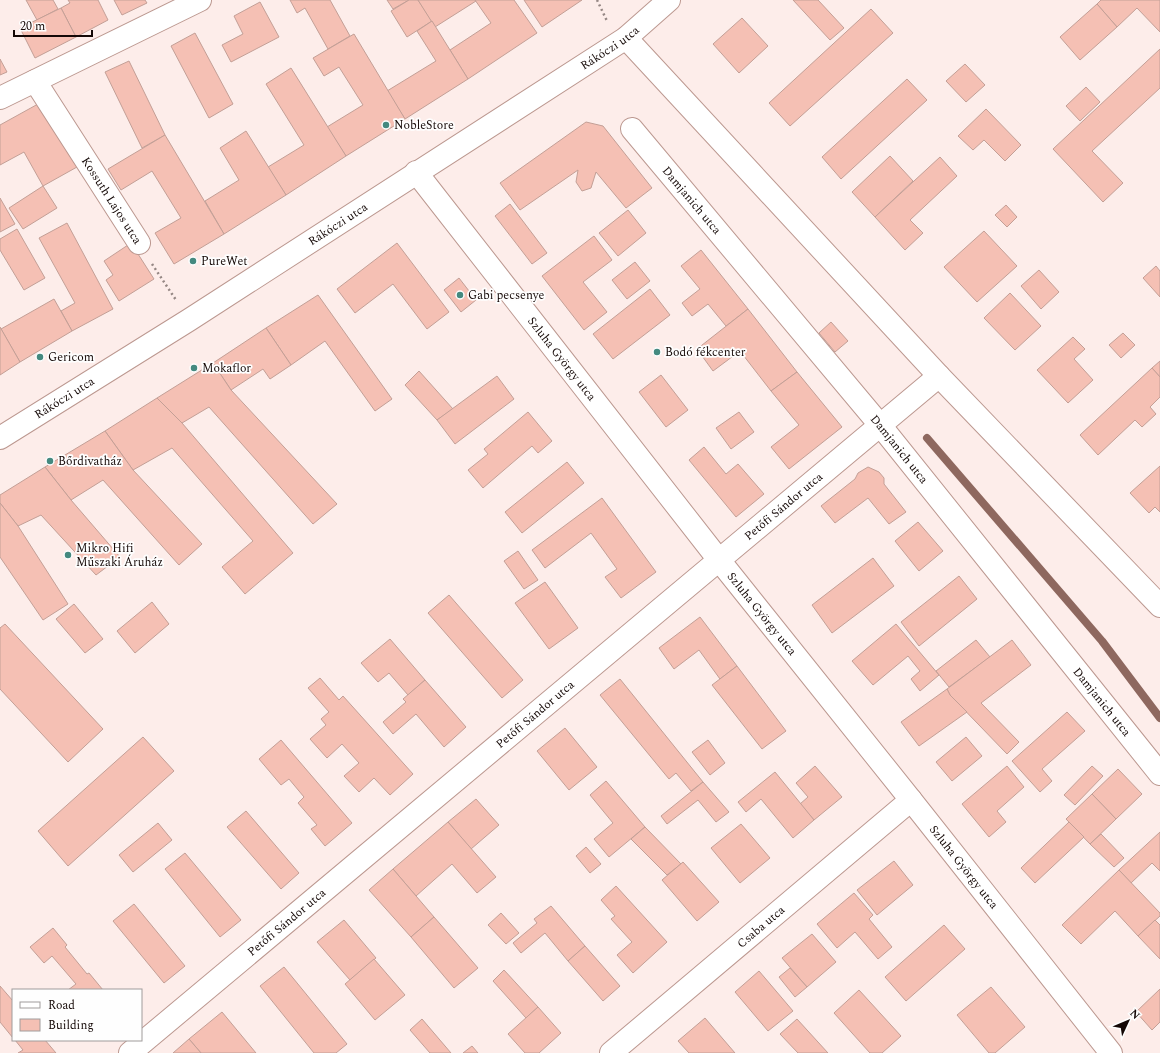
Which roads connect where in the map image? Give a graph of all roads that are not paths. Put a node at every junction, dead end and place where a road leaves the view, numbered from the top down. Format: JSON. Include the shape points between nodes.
{"nodes":[{"id":1,"x":200,"y":0,"type":"edge"},
{"id":2,"x":669,"y":0,"type":"edge"},
{"id":3,"x":626,"y":38,"type":"junction"},
{"id":4,"x":35,"y":81,"type":"junction"},
{"id":5,"x":0,"y":98,"type":"edge"},
{"id":6,"x":632,"y":129,"type":"dead end"},
{"id":7,"x":416,"y":172,"type":"junction"},
{"id":8,"x":139,"y":243,"type":"road end"},
{"id":9,"x":939,"y":376,"type":"junction"},
{"id":10,"x":880,"y":425,"type":"junction"},
{"id":11,"x":0,"y":438,"type":"edge"},
{"id":12,"x":719,"y":560,"type":"junction"},
{"id":13,"x":1160,"y":606,"type":"edge"},
{"id":14,"x":1160,"y":774,"type":"edge"},
{"id":15,"x":911,"y":800,"type":"junction"},
{"id":16,"x":130,"y":1053,"type":"edge"},
{"id":17,"x":611,"y":1053,"type":"edge"},
{"id":18,"x":1111,"y":1053,"type":"edge"}],
"edges":[{"from":1,"to":4,"type":"street"},
{"from":2,"to":3,"type":"street","name":"Rákóczi utca"},
{"from":3,"to":7,"type":"street","name":"Rákóczi utca"},
{"from":3,"to":9,"type":"street"},
{"from":4,"to":5,"type":"street"},
{"from":4,"to":8,"type":"street","name":"Kossuth Lajos utca"},
{"from":6,"to":10,"type":"street","name":"Damjanich utca"},
{"from":7,"to":11,"type":"street","name":"Rákóczi utca","via":[[189,320]]},
{"from":7,"to":12,"type":"street","name":"Szluha György utca"},
{"from":9,"to":10,"type":"street","name":"Petőfi Sándor utca"},
{"from":9,"to":13,"type":"street"},
{"from":10,"to":12,"type":"street","name":"Petőfi Sándor utca"},
{"from":10,"to":14,"type":"street","name":"Damjanich utca"},
{"from":12,"to":15,"type":"street","name":"Szluha György utca"},
{"from":12,"to":16,"type":"street","name":"Petőfi Sándor utca"},
{"from":15,"to":17,"type":"street","name":"Csaba utca"},
{"from":15,"to":18,"type":"street","name":"Szluha György utca"}]}
